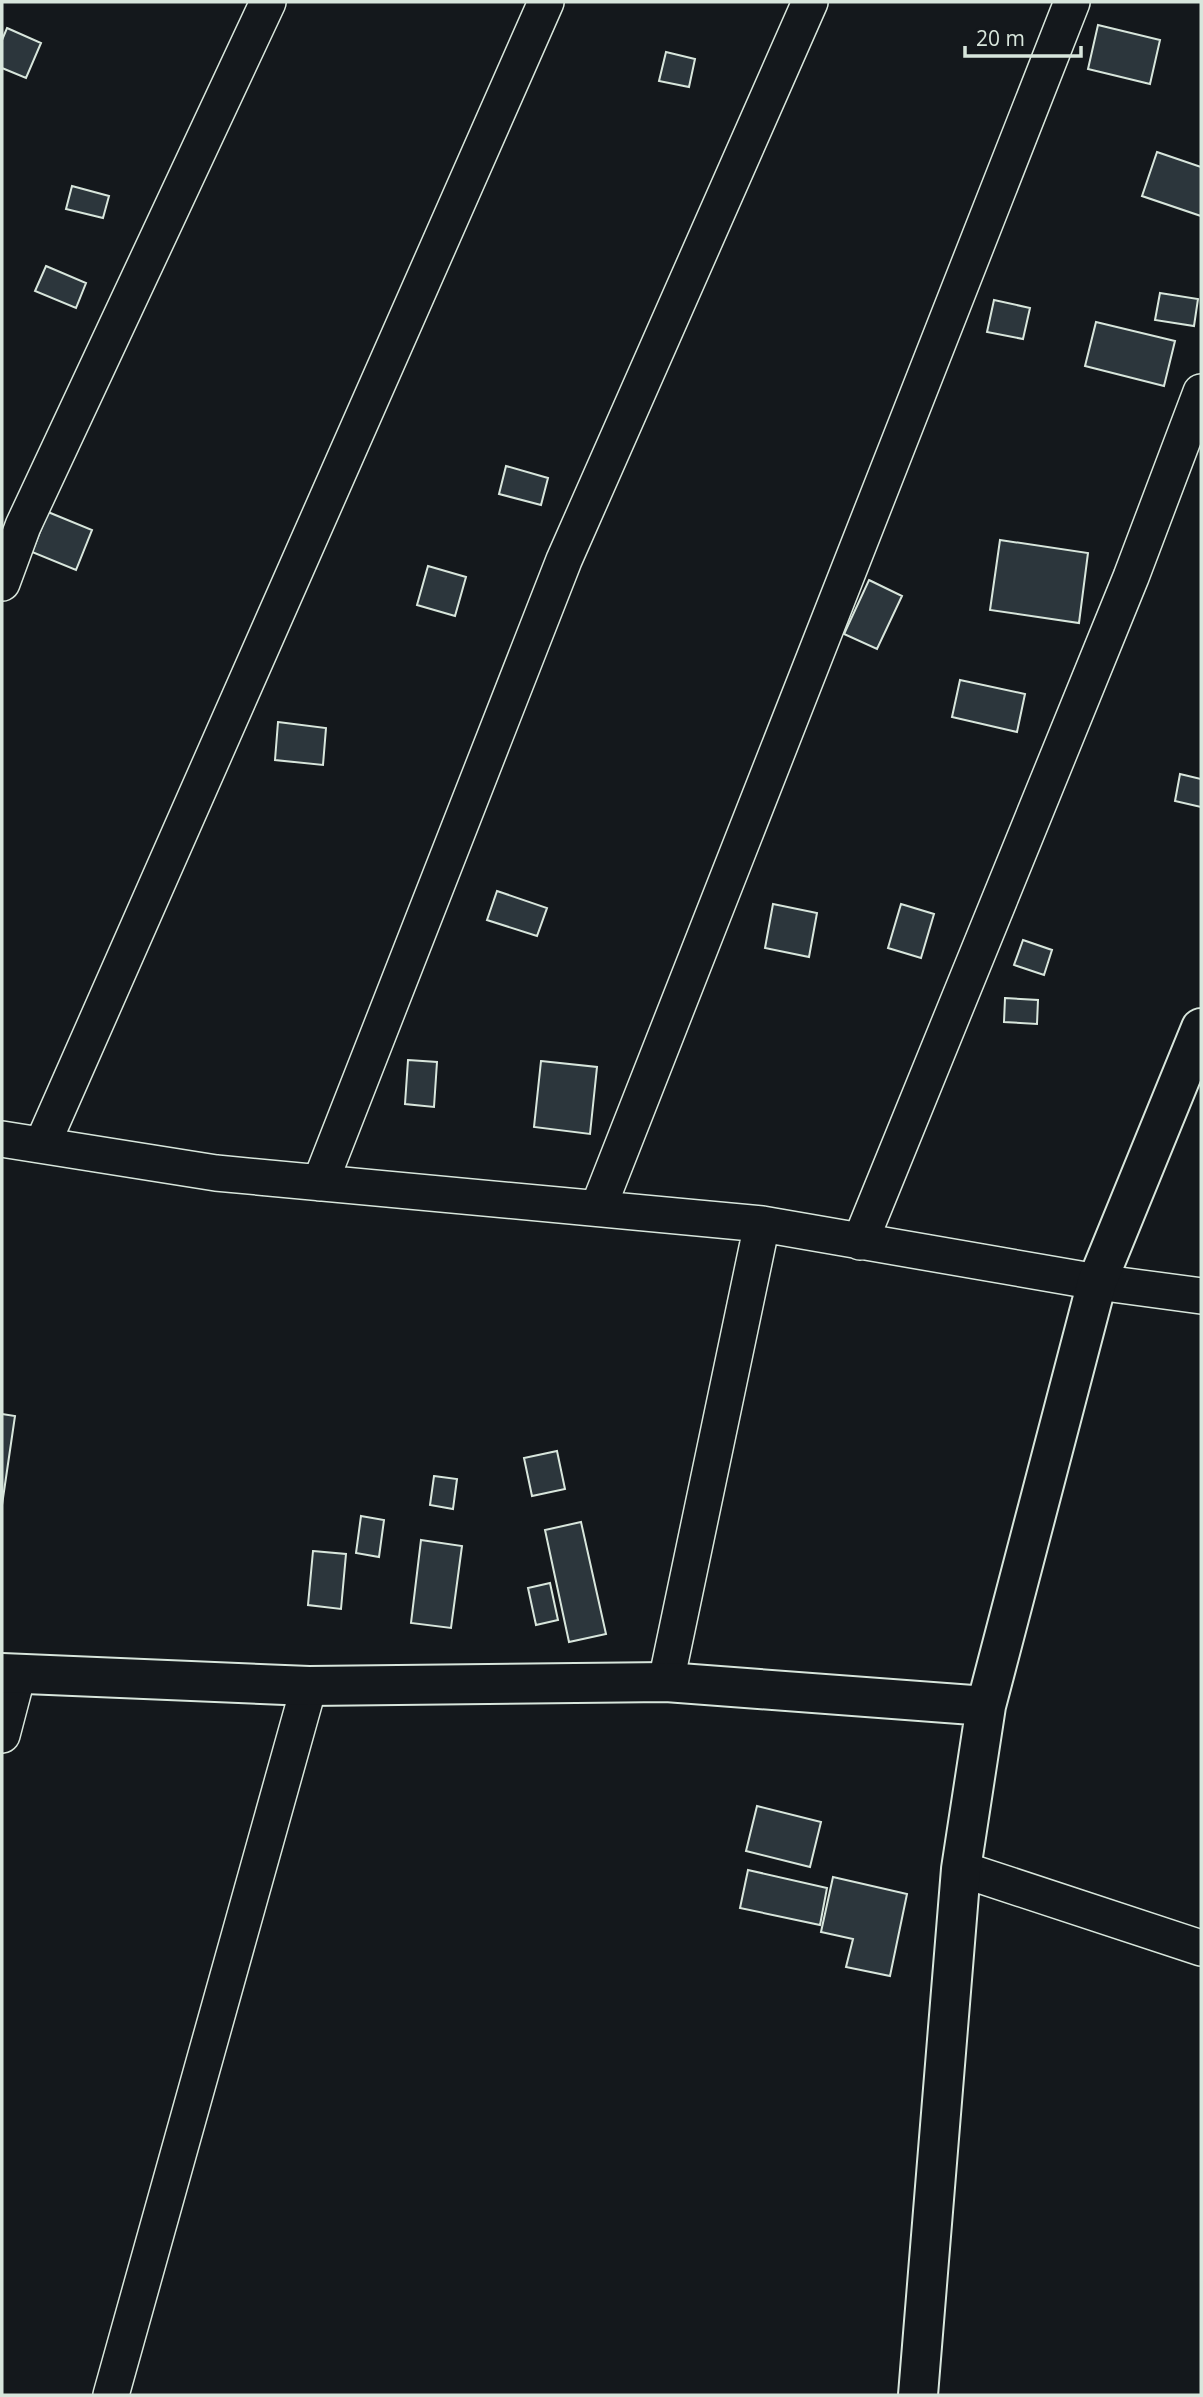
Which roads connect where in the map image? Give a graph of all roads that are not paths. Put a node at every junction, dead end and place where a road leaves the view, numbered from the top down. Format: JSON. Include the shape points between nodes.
{"nodes":[{"id":1,"x":268,"y":2,"type":"edge"},
{"id":2,"x":546,"y":2,"type":"edge"},
{"id":3,"x":810,"y":2,"type":"edge"},
{"id":4,"x":1072,"y":2,"type":"edge"},
{"id":5,"x":1201,"y":392,"type":"edge"},
{"id":6,"x":2,"y":583,"type":"edge"},
{"id":7,"x":1201,"y":1028,"type":"edge"},
{"id":8,"x":2,"y":1139,"type":"edge"},
{"id":9,"x":42,"y":1145,"type":"junction"},
{"id":10,"x":320,"y":1182,"type":"junction"},
{"id":11,"x":598,"y":1208,"type":"junction"},
{"id":12,"x":762,"y":1224,"type":"junction"},
{"id":13,"x":859,"y":1242,"type":"junction"},
{"id":14,"x":1097,"y":1282,"type":"junction"},
{"id":15,"x":1201,"y":1296,"type":"edge"},
{"id":16,"x":10,"y":1674,"type":"edge"},
{"id":17,"x":666,"y":1682,"type":"junction"},
{"id":18,"x":309,"y":1686,"type":"junction"},
{"id":19,"x":986,"y":1706,"type":"junction"},
{"id":20,"x":2,"y":1735,"type":"edge"},
{"id":21,"x":961,"y":1869,"type":"junction"},
{"id":22,"x":1201,"y":1948,"type":"edge"},
{"id":23,"x":111,"y":2395,"type":"edge"},
{"id":24,"x":918,"y":2395,"type":"edge"}],
"edges":[{"from":1,"to":6,"type":"street","via":[[23,526]]},
{"from":2,"to":9,"type":"street"},
{"from":3,"to":10,"type":"street","via":[[564,560]]},
{"from":4,"to":11,"type":"street"},
{"from":5,"to":13,"type":"street","via":[[1131,577]]},
{"from":7,"to":14,"type":"street"},
{"from":8,"to":9,"type":"street"},
{"from":9,"to":10,"type":"street","via":[[216,1173]]},
{"from":10,"to":11,"type":"street"},
{"from":11,"to":12,"type":"street"},
{"from":12,"to":13,"type":"street"},
{"from":12,"to":17,"type":"street"},
{"from":13,"to":14,"type":"street"},
{"from":14,"to":15,"type":"street"},
{"from":14,"to":19,"type":"street"},
{"from":16,"to":18,"type":"street"},
{"from":16,"to":20,"type":"street"},
{"from":17,"to":18,"type":"street"},
{"from":17,"to":19,"type":"street"},
{"from":18,"to":23,"type":"street"},
{"from":19,"to":21,"type":"street"},
{"from":21,"to":22,"type":"street"},
{"from":21,"to":24,"type":"street"}]}
